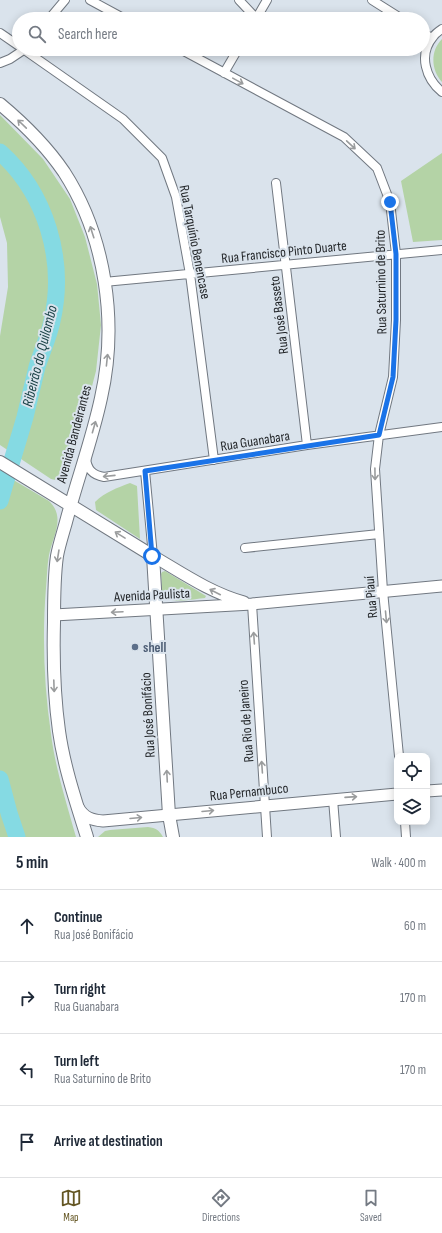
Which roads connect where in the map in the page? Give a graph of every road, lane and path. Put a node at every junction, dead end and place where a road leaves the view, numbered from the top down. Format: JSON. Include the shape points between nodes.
{"nodes":[{"id":1,"x":65,"y":0,"type":"edge"},
{"id":2,"x":90,"y":0,"type":"edge"},
{"id":3,"x":239,"y":0,"type":"edge"},
{"id":4,"x":267,"y":0,"type":"edge"},
{"id":5,"x":372,"y":0,"type":"edge"},
{"id":6,"x":55,"y":12,"type":"edge"},
{"id":7,"x":112,"y":12,"type":"edge"},
{"id":8,"x":250,"y":12,"type":"edge"},
{"id":9,"x":260,"y":12,"type":"edge"},
{"id":10,"x":391,"y":12,"type":"edge"},
{"id":11,"x":442,"y":28,"type":"edge"},
{"id":12,"x":0,"y":33,"type":"edge"},
{"id":13,"x":432,"y":38,"type":"joint"},
{"id":14,"x":12,"y":41,"type":"edge"},
{"id":15,"x":430,"y":42,"type":"edge"},
{"id":16,"x":14,"y":56,"type":"edge"},
{"id":17,"x":33,"y":56,"type":"edge"},
{"id":18,"x":193,"y":56,"type":"edge"},
{"id":19,"x":234,"y":56,"type":"edge"},
{"id":20,"x":426,"y":56,"type":"edge"},
{"id":21,"x":0,"y":63,"type":"edge"},
{"id":22,"x":224,"y":73,"type":"junction"},
{"id":23,"x":442,"y":92,"type":"edge"},
{"id":24,"x":0,"y":104,"type":"edge"},
{"id":25,"x":276,"y":183,"type":"dead end"},
{"id":26,"x":442,"y":250,"type":"edge"},
{"id":27,"x":396,"y":254,"type":"junction"},
{"id":28,"x":286,"y":264,"type":"junction"},
{"id":29,"x":190,"y":274,"type":"junction"},
{"id":30,"x":104,"y":282,"type":"junction"},
{"id":31,"x":442,"y":427,"type":"edge"},
{"id":32,"x":379,"y":435,"type":"junction"},
{"id":33,"x":307,"y":445,"type":"junction"},
{"id":34,"x":86,"y":455,"type":"junction"},
{"id":35,"x":214,"y":460,"type":"junction"},
{"id":36,"x":0,"y":462,"type":"edge"},
{"id":37,"x":145,"y":471,"type":"junction"},
{"id":38,"x":70,"y":504,"type":"junction"},
{"id":39,"x":92,"y":518,"type":"junction"},
{"id":40,"x":64,"y":527,"type":"junction"},
{"id":41,"x":379,"y":534,"type":"junction"},
{"id":42,"x":245,"y":548,"type":"dead end"},
{"id":43,"x":152,"y":556,"type":"junction"},
{"id":44,"x":442,"y":586,"type":"edge"},
{"id":45,"x":383,"y":591,"type":"junction"},
{"id":46,"x":252,"y":604,"type":"junction"},
{"id":47,"x":156,"y":610,"type":"junction"},
{"id":48,"x":54,"y":615,"type":"junction"},
{"id":49,"x":399,"y":753,"type":"edge"},
{"id":50,"x":442,"y":790,"type":"edge"},
{"id":51,"x":430,"y":791,"type":"edge"},
{"id":52,"x":394,"y":794,"type":"edge"},
{"id":53,"x":333,"y":799,"type":"junction"},
{"id":54,"x":76,"y":802,"type":"junction"},
{"id":55,"x":265,"y":806,"type":"junction"},
{"id":56,"x":169,"y":815,"type":"junction"},
{"id":57,"x":103,"y":821,"type":"junction"},
{"id":58,"x":405,"y":825,"type":"edge"},
{"id":59,"x":88,"y":837,"type":"edge"},
{"id":60,"x":174,"y":837,"type":"edge"},
{"id":61,"x":267,"y":837,"type":"edge"},
{"id":62,"x":336,"y":837,"type":"edge"},
{"id":63,"x":406,"y":837,"type":"edge"}],
"edges":[{"from":1,"to":6,"type":"street"},
{"from":2,"to":7,"type":"street"},
{"from":3,"to":8,"type":"street"},
{"from":4,"to":9,"type":"street"},
{"from":5,"to":10,"type":"street"},
{"from":11,"to":13,"type":"street"},
{"from":12,"to":14,"type":"street","name":"Rua Tarquínio Benencase"},
{"from":13,"to":15,"type":"street"},
{"from":16,"to":21,"type":"street"},
{"from":17,"to":29,"type":"street","name":"Rua Tarquínio Benencase","via":[[123,119],[162,158],[176,197]]},
{"from":18,"to":22,"type":"street","name":"Rua Saturnino de Brito"},
{"from":19,"to":22,"type":"street"},
{"from":20,"to":23,"type":"street","via":[[428,75],[434,86]]},
{"from":22,"to":27,"type":"street","name":"Rua Saturnino de Brito","one_way":true,"via":[[344,137],[377,168],[390,202]]},
{"from":30,"to":24,"type":"main road","name":"Avenida Bandeirantes","one_way":true,"via":[[90,226],[70,183],[38,140]]},
{"from":25,"to":28,"type":"street","name":"Rua José Basseto"},
{"from":26,"to":27,"type":"street","name":"Rua Francisco Pinto Duarte"},
{"from":27,"to":28,"type":"street","name":"Rua Francisco Pinto Duarte"},
{"from":27,"to":32,"type":"street","name":"Rua Saturnino de Brito","via":[[393,377]]},
{"from":28,"to":29,"type":"street","name":"Rua Francisco Pinto Duarte"},
{"from":28,"to":33,"type":"street","name":"Rua José Basseto"},
{"from":29,"to":30,"type":"street","name":"Rua Francisco Pinto Duarte"},
{"from":29,"to":35,"type":"street","name":"Rua Tarquínio Benencase"},
{"from":34,"to":30,"type":"main road","name":"Avenida Bandeirantes","one_way":true,"via":[[101,398],[108,358],[109,319]]},
{"from":31,"to":32,"type":"street","name":"Rua Guanabara"},
{"from":32,"to":33,"type":"street","name":"Rua Guanabara"},
{"from":32,"to":41,"type":"street","name":"Rua Piauí","one_way":true,"via":[[375,469]]},
{"from":33,"to":35,"type":"street","name":"Rua Guanabara"},
{"from":37,"to":34,"type":"street","name":"Rua Guanabara","one_way":true,"via":[[96,476],[86,463]]},
{"from":34,"to":38,"type":"main road","name":"Avenida Bandeirantes"},
{"from":35,"to":37,"type":"street","name":"Rua Guanabara"},
{"from":36,"to":38,"type":"main road"},
{"from":37,"to":43,"type":"street","name":"Rua José Bonifácio"},
{"from":38,"to":39,"type":"main road"},
{"from":38,"to":40,"type":"main road","name":"Avenida Bandeirantes"},
{"from":39,"to":40,"type":"main road","via":[[78,518]]},
{"from":43,"to":39,"type":"main road","one_way":true},
{"from":40,"to":48,"type":"main road","name":"Avenida Bandeirantes","one_way":true,"via":[[57,556]]},
{"from":41,"to":42,"type":"street"},
{"from":41,"to":45,"type":"street","name":"Rua Piauí"},
{"from":46,"to":43,"type":"main road","name":"Avenida Paulista","one_way":true,"via":[[222,595]]},
{"from":43,"to":47,"type":"main road","name":"Rua José Bonifácio"},
{"from":44,"to":45,"type":"main road","name":"Avenida Paulista"},
{"from":45,"to":46,"type":"main road","name":"Avenida Paulista"},
{"from":45,"to":49,"type":"street","name":"Rua Piauí","one_way":true},
{"from":46,"to":47,"type":"main road","name":"Avenida Paulista"},
{"from":55,"to":46,"type":"street","name":"Rua Rio de Janeiro","one_way":true},
{"from":47,"to":48,"type":"main road","name":"Avenida Paulista","one_way":true},
{"from":56,"to":47,"type":"main road","name":"Rua José Bonifácio","one_way":true},
{"from":48,"to":54,"type":"main road","name":"Avenida Bandeirantes","one_way":true,"via":[[53,656],[59,733]]},
{"from":50,"to":51,"type":"main road"},
{"from":53,"to":52,"type":"main road","name":"Rua Pernambuco","one_way":true},
{"from":53,"to":55,"type":"main road","name":"Rua Pernambuco"},
{"from":53,"to":62,"type":"street"},
{"from":54,"to":57,"type":"main road","name":"Avenida Bandeirantes","via":[[86,817]]},
{"from":54,"to":59,"type":"main road","name":"Avenida Bandeirantes"},
{"from":56,"to":55,"type":"main road","name":"Rua Pernambuco","one_way":true},
{"from":55,"to":61,"type":"street","name":"Rua Rio de Janeiro"},
{"from":57,"to":56,"type":"main road","name":"Rua Pernambuco","one_way":true},
{"from":56,"to":60,"type":"main road","name":"Rua José Bonifácio"},
{"from":57,"to":59,"type":"main road","name":"Avenida Bandeirantes","via":[[92,827]]},
{"from":58,"to":63,"type":"street"}]}
